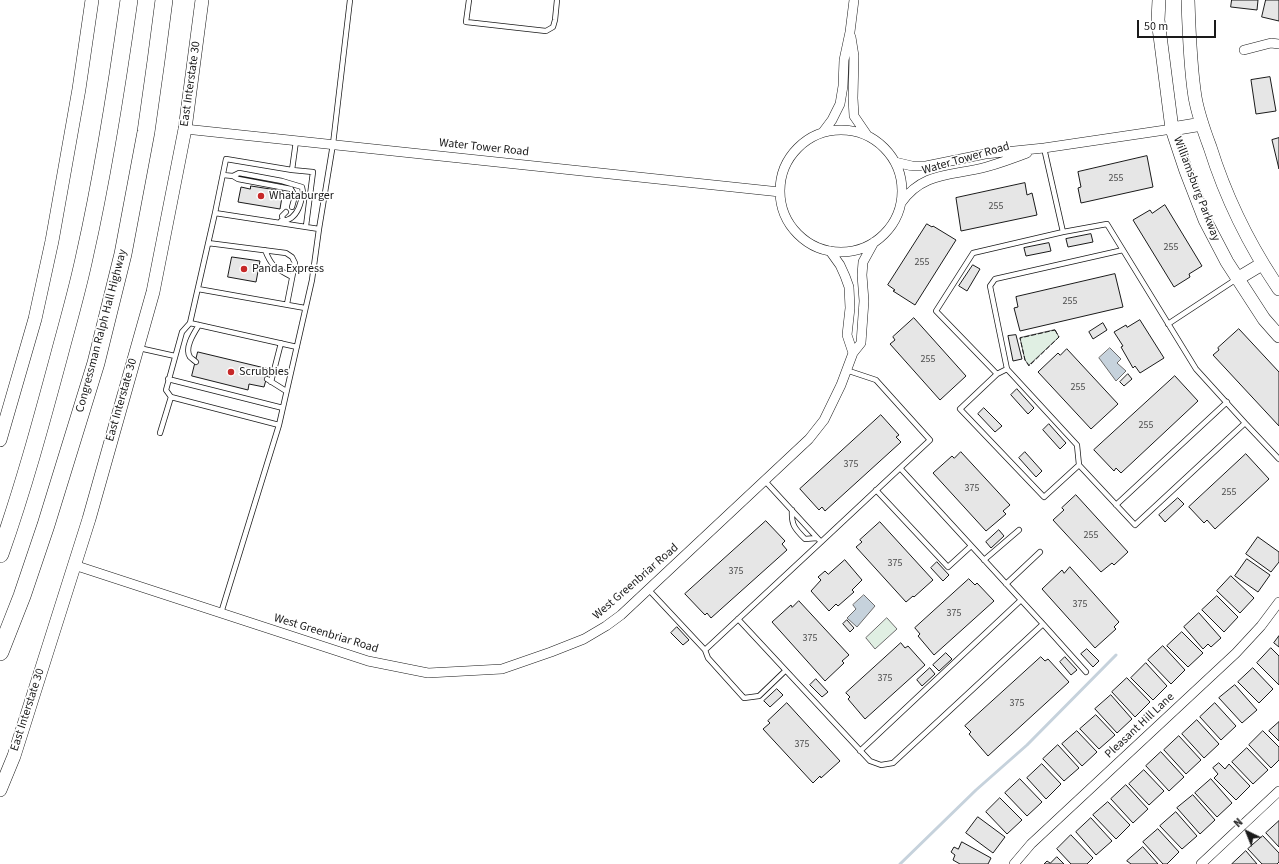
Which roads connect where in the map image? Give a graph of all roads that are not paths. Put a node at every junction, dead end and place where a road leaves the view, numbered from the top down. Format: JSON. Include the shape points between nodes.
{"nodes":[{"id":1,"x":92,"y":0,"type":"edge"},
{"id":2,"x":128,"y":0,"type":"edge"},
{"id":3,"x":164,"y":0,"type":"edge"},
{"id":4,"x":202,"y":0,"type":"edge"},
{"id":5,"x":350,"y":0,"type":"edge"},
{"id":6,"x":469,"y":0,"type":"edge"},
{"id":7,"x":557,"y":0,"type":"edge"},
{"id":8,"x":854,"y":0,"type":"edge"},
{"id":9,"x":1159,"y":0,"type":"edge"},
{"id":10,"x":1188,"y":0,"type":"edge"},
{"id":11,"x":850,"y":32,"type":"junction"},
{"id":12,"x":1279,"y":44,"type":"edge"},
{"id":13,"x":1244,"y":50,"type":"dead end"},
{"id":14,"x":1202,"y":124,"type":"junction"},
{"id":15,"x":185,"y":129,"type":"junction"},
{"id":16,"x":1172,"y":129,"type":"junction"},
{"id":17,"x":823,"y":132,"type":"junction"},
{"id":18,"x":867,"y":135,"type":"junction"},
{"id":19,"x":296,"y":140,"type":"junction"},
{"id":20,"x":333,"y":144,"type":"junction"},
{"id":21,"x":1044,"y":148,"type":"junction"},
{"id":22,"x":895,"y":162,"type":"junction"},
{"id":23,"x":292,"y":170,"type":"junction"},
{"id":24,"x":223,"y":175,"type":"junction"},
{"id":25,"x":233,"y":176,"type":"junction"},
{"id":26,"x":303,"y":192,"type":"dead end"},
{"id":27,"x":780,"y":192,"type":"junction"},
{"id":28,"x":301,"y":201,"type":"dead end"},
{"id":29,"x":901,"y":203,"type":"junction"},
{"id":30,"x":292,"y":207,"type":"dead end"},
{"id":31,"x":286,"y":212,"type":"dead end"},
{"id":32,"x":215,"y":213,"type":"junction"},
{"id":33,"x":281,"y":221,"type":"junction"},
{"id":34,"x":306,"y":226,"type":"junction"},
{"id":35,"x":320,"y":229,"type":"junction"},
{"id":36,"x":1063,"y":232,"type":"junction"},
{"id":37,"x":874,"y":242,"type":"junction"},
{"id":38,"x":208,"y":243,"type":"junction"},
{"id":39,"x":266,"y":250,"type":"junction"},
{"id":40,"x":1123,"y":250,"type":"junction"},
{"id":41,"x":830,"y":251,"type":"junction"},
{"id":42,"x":1262,"y":264,"type":"junction"},
{"id":43,"x":292,"y":277,"type":"junction"},
{"id":44,"x":1237,"y":279,"type":"junction"},
{"id":45,"x":198,"y":289,"type":"junction"},
{"id":46,"x":1279,"y":289,"type":"edge"},
{"id":47,"x":287,"y":304,"type":"junction"},
{"id":48,"x":305,"y":308,"type":"junction"},
{"id":49,"x":190,"y":323,"type":"junction"},
{"id":50,"x":1168,"y":324,"type":"junction"},
{"id":51,"x":199,"y":325,"type":"junction"},
{"id":52,"x":1279,"y":336,"type":"edge"},
{"id":53,"x":280,"y":343,"type":"junction"},
{"id":54,"x":297,"y":347,"type":"junction"},
{"id":55,"x":137,"y":348,"type":"junction"},
{"id":56,"x":853,"y":353,"type":"junction"},
{"id":57,"x":175,"y":356,"type":"junction"},
{"id":58,"x":196,"y":362,"type":"dead end"},
{"id":59,"x":1007,"y":369,"type":"junction"},
{"id":60,"x":846,"y":370,"type":"junction"},
{"id":61,"x":997,"y":374,"type":"junction"},
{"id":62,"x":168,"y":379,"type":"junction"},
{"id":63,"x":286,"y":391,"type":"junction"},
{"id":64,"x":171,"y":397,"type":"junction"},
{"id":65,"x":1226,"y":402,"type":"junction"},
{"id":66,"x":283,"y":408,"type":"junction"},
{"id":67,"x":1246,"y":423,"type":"junction"},
{"id":68,"x":279,"y":424,"type":"junction"},
{"id":69,"x":160,"y":433,"type":"dead end"},
{"id":70,"x":0,"y":440,"type":"edge"},
{"id":71,"x":1279,"y":459,"type":"edge"},
{"id":72,"x":1079,"y":465,"type":"junction"},
{"id":73,"x":900,"y":468,"type":"junction"},
{"id":74,"x":764,"y":481,"type":"junction"},
{"id":75,"x":876,"y":490,"type":"junction"},
{"id":76,"x":1116,"y":505,"type":"junction"},
{"id":77,"x":792,"y":510,"type":"junction"},
{"id":78,"x":1019,"y":530,"type":"dead end"},
{"id":79,"x":819,"y":540,"type":"junction"},
{"id":80,"x":971,"y":546,"type":"junction"},
{"id":81,"x":1040,"y":552,"type":"dead end"},
{"id":82,"x":0,"y":554,"type":"edge"},
{"id":83,"x":984,"y":560,"type":"junction"},
{"id":84,"x":74,"y":565,"type":"junction"},
{"id":85,"x":1006,"y":584,"type":"junction"},
{"id":86,"x":648,"y":589,"type":"junction"},
{"id":87,"x":1020,"y":600,"type":"junction"},
{"id":88,"x":1279,"y":602,"type":"edge"},
{"id":89,"x":221,"y":613,"type":"junction"},
{"id":90,"x":738,"y":619,"type":"junction"},
{"id":91,"x":1042,"y":624,"type":"junction"},
{"id":92,"x":705,"y":650,"type":"junction"},
{"id":93,"x":0,"y":652,"type":"edge"},
{"id":94,"x":786,"y":671,"type":"junction"},
{"id":95,"x":1086,"y":672,"type":"dead end"},
{"id":96,"x":860,"y":751,"type":"junction"},
{"id":97,"x":0,"y":790,"type":"edge"},
{"id":98,"x":1279,"y":791,"type":"edge"},
{"id":99,"x":1014,"y":864,"type":"edge"},
{"id":100,"x":1201,"y":864,"type":"edge"}],
"edges":[{"from":1,"to":70,"type":"main road","via":[[52,241],[35,319]]},
{"from":2,"to":82,"type":"highway","via":[[100,184],[85,255],[40,427]]},
{"from":3,"to":93,"type":"highway","name":"Congressman Ralph Hall Highway","via":[[150,106],[123,254],[96,363],[46,525]]},
{"from":4,"to":15,"type":"main road","name":"East Interstate 30"},
{"from":5,"to":20,"type":"lane"},
{"from":6,"to":7,"type":"lane","via":[[466,22],[546,31],[553,27]]},
{"from":8,"to":11,"type":"street"},
{"from":9,"to":16,"type":"main road","name":"Williamsburg Parkway","via":[[1158,20]]},
{"from":10,"to":14,"type":"main road","via":[[1195,98]]},
{"from":11,"to":17,"type":"street","via":[[844,60],[840,104]]},
{"from":11,"to":18,"type":"street","via":[[854,56],[854,116]]},
{"from":12,"to":13,"type":"street","via":[[1271,43]]},
{"from":14,"to":16,"type":"main road"},
{"from":14,"to":42,"type":"main road","via":[[1233,208]]},
{"from":15,"to":19,"type":"street","name":"Water Tower Road"},
{"from":15,"to":55,"type":"main road","name":"East Interstate 30","via":[[153,292]]},
{"from":16,"to":21,"type":"street","name":"Water Tower Road"},
{"from":16,"to":44,"type":"main road","name":"Williamsburg Parkway","via":[[1205,220]]},
{"from":17,"to":18,"type":"street","via":[[838,129]]},
{"from":17,"to":27,"type":"street","via":[[802,143],[789,158],[781,176]]},
{"from":18,"to":22,"type":"street","via":[[883,146]]},
{"from":19,"to":20,"type":"street","name":"Water Tower Road"},
{"from":19,"to":23,"type":"lane"},
{"from":20,"to":27,"type":"street","name":"Water Tower Road"},
{"from":20,"to":35,"type":"lane"},
{"from":21,"to":22,"type":"street","name":"Water Tower Road","via":[[985,154],[926,166]]},
{"from":21,"to":29,"type":"street","name":"Water Tower Road","via":[[986,167],[931,178],[914,188]]},
{"from":21,"to":36,"type":"lane"},
{"from":22,"to":29,"type":"street","via":[[902,182]]},
{"from":23,"to":24,"type":"lane","via":[[226,159]]},
{"from":23,"to":34,"type":"lane","via":[[313,172]]},
{"from":24,"to":25,"type":"lane"},
{"from":24,"to":32,"type":"lane"},
{"from":25,"to":26,"type":"lane","via":[[239,174],[282,181],[302,187]]},
{"from":25,"to":30,"type":"lane","via":[[291,189],[295,196]]},
{"from":27,"to":41,"type":"street","via":[[784,216],[795,232],[811,245]]},
{"from":28,"to":33,"type":"lane","via":[[296,214]]},
{"from":29,"to":37,"type":"street","via":[[893,223]]},
{"from":31,"to":33,"type":"lane"},
{"from":32,"to":33,"type":"lane"},
{"from":32,"to":38,"type":"lane"},
{"from":33,"to":34,"type":"lane"},
{"from":34,"to":35,"type":"lane"},
{"from":35,"to":48,"type":"lane"},
{"from":36,"to":40,"type":"lane","via":[[1107,224]]},
{"from":36,"to":61,"type":"lane","via":[[973,253],[936,311]]},
{"from":37,"to":41,"type":"street","via":[[850,252]]},
{"from":37,"to":56,"type":"street","name":"West Greenbriar Road","via":[[863,262],[862,336],[861,343]]},
{"from":38,"to":39,"type":"lane"},
{"from":38,"to":45,"type":"lane"},
{"from":39,"to":43,"type":"lane","via":[[270,262]]},
{"from":39,"to":43,"type":"lane","via":[[286,253],[292,257],[295,262]]},
{"from":40,"to":50,"type":"lane"},
{"from":40,"to":59,"type":"lane","via":[[995,279],[990,286]]},
{"from":41,"to":56,"type":"street","via":[[846,276],[849,287],[847,335]]},
{"from":42,"to":44,"type":"main road"},
{"from":42,"to":46,"type":"main road"},
{"from":43,"to":47,"type":"lane"},
{"from":44,"to":50,"type":"lane"},
{"from":44,"to":52,"type":"main road","name":"Williamsburg Parkway"},
{"from":45,"to":47,"type":"lane"},
{"from":45,"to":49,"type":"lane"},
{"from":47,"to":48,"type":"lane"},
{"from":48,"to":54,"type":"lane"},
{"from":49,"to":51,"type":"lane"},
{"from":49,"to":57,"type":"lane","via":[[182,332]]},
{"from":50,"to":65,"type":"lane","via":[[1196,368]]},
{"from":51,"to":53,"type":"lane"},
{"from":51,"to":58,"type":"lane","via":[[189,350],[190,357]]},
{"from":53,"to":54,"type":"lane"},
{"from":53,"to":63,"type":"lane","via":[[269,380]]},
{"from":54,"to":63,"type":"lane"},
{"from":55,"to":57,"type":"lane"},
{"from":55,"to":84,"type":"main road","name":"East Interstate 30"},
{"from":56,"to":60,"type":"street","name":"West Greenbriar Road"},
{"from":57,"to":62,"type":"lane"},
{"from":59,"to":61,"type":"lane"},
{"from":59,"to":72,"type":"lane","via":[[1077,445]]},
{"from":60,"to":73,"type":"lane","via":[[876,380],[930,440]]},
{"from":60,"to":74,"type":"street","name":"West Greenbriar Road","via":[[824,420],[809,439]]},
{"from":61,"to":72,"type":"lane","via":[[960,409],[1044,497]]},
{"from":62,"to":64,"type":"lane","via":[[166,390]]},
{"from":62,"to":66,"type":"lane"},
{"from":63,"to":66,"type":"lane"},
{"from":64,"to":68,"type":"lane"},
{"from":64,"to":69,"type":"lane"},
{"from":65,"to":67,"type":"lane"},
{"from":65,"to":76,"type":"lane"},
{"from":66,"to":68,"type":"lane"},
{"from":67,"to":71,"type":"lane"},
{"from":67,"to":76,"type":"lane","via":[[1135,525]]},
{"from":68,"to":89,"type":"lane"},
{"from":72,"to":76,"type":"lane"},
{"from":73,"to":75,"type":"lane"},
{"from":73,"to":80,"type":"lane"},
{"from":74,"to":77,"type":"lane"},
{"from":74,"to":86,"type":"street","name":"West Greenbriar Road"},
{"from":75,"to":79,"type":"lane"},
{"from":75,"to":80,"type":"lane","via":[[948,566]]},
{"from":77,"to":79,"type":"lane"},
{"from":77,"to":79,"type":"lane","via":[[794,528],[805,540]]},
{"from":78,"to":83,"type":"lane"},
{"from":79,"to":90,"type":"lane"},
{"from":80,"to":83,"type":"lane"},
{"from":81,"to":85,"type":"lane"},
{"from":83,"to":85,"type":"lane"},
{"from":84,"to":89,"type":"street","name":"West Greenbriar Road"},
{"from":84,"to":97,"type":"main road","name":"East Interstate 30","via":[[14,756]]},
{"from":85,"to":87,"type":"lane"},
{"from":86,"to":89,"type":"street","name":"West Greenbriar Road","via":[[606,626],[584,639],[502,669],[428,672],[368,662]]},
{"from":86,"to":92,"type":"lane"},
{"from":87,"to":91,"type":"lane"},
{"from":87,"to":96,"type":"lane"},
{"from":88,"to":99,"type":"street","name":"Pleasant Hill Lane","via":[[1262,626],[1236,653],[1031,844]]},
{"from":90,"to":92,"type":"lane"},
{"from":90,"to":94,"type":"lane"},
{"from":91,"to":95,"type":"lane"},
{"from":91,"to":96,"type":"lane","via":[[893,763],[881,765],[870,761]]},
{"from":92,"to":94,"type":"lane","via":[[708,658],[744,698],[759,696]]},
{"from":94,"to":96,"type":"lane"},
{"from":98,"to":100,"type":"street"}]}
